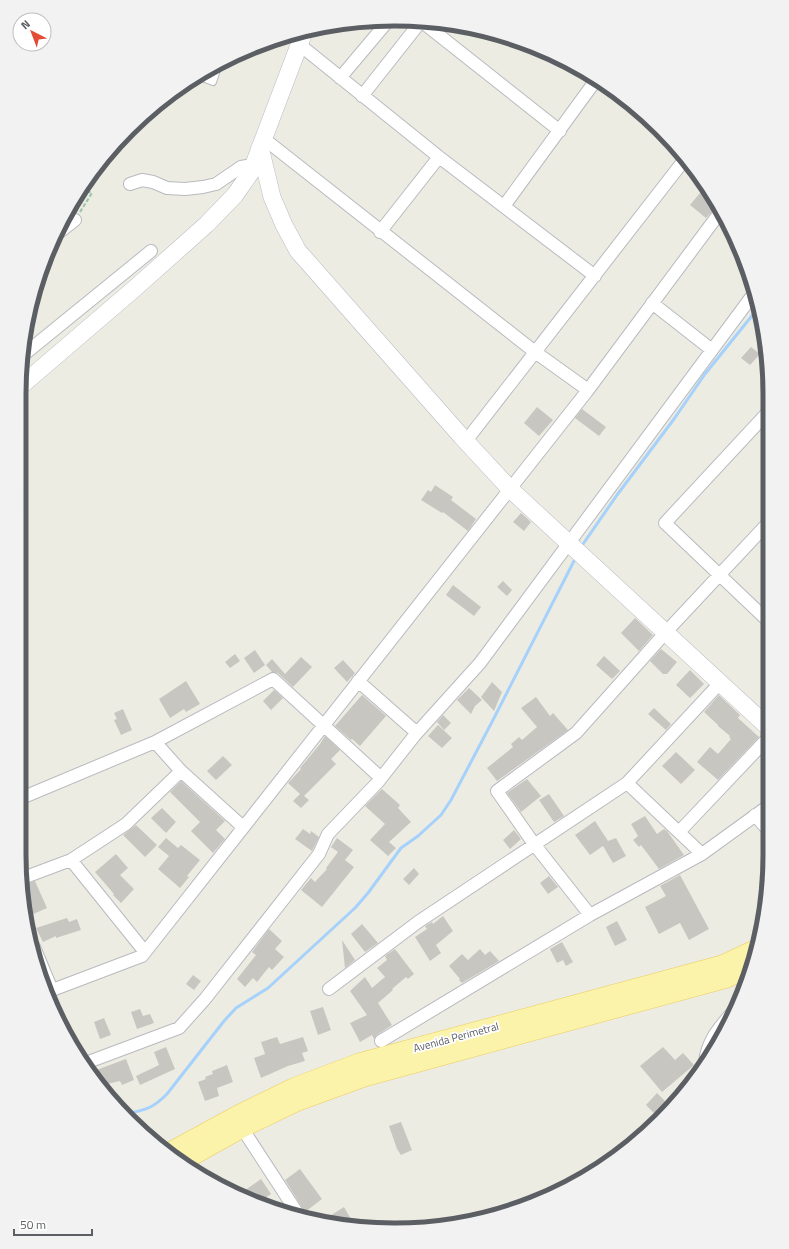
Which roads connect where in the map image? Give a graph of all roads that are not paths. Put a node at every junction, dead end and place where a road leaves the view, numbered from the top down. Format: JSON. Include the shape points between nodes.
{"nodes":[{"id":1,"x":383,"y":26,"type":"edge"},
{"id":2,"x":416,"y":27,"type":"edge"},
{"id":3,"x":430,"y":28,"type":"edge"},
{"id":4,"x":302,"y":38,"type":"edge"},
{"id":5,"x":217,"y":71,"type":"edge"},
{"id":6,"x":340,"y":78,"type":"junction"},
{"id":7,"x":204,"y":79,"type":"edge"},
{"id":8,"x":593,"y":84,"type":"edge"},
{"id":9,"x":362,"y":96,"type":"junction"},
{"id":10,"x":560,"y":131,"type":"junction"},
{"id":11,"x":262,"y":143,"type":"junction"},
{"id":12,"x":439,"y":156,"type":"junction"},
{"id":13,"x":682,"y":163,"type":"edge"},
{"id":14,"x":253,"y":165,"type":"junction"},
{"id":15,"x":130,"y":184,"type":"dead end"},
{"id":16,"x":504,"y":206,"type":"junction"},
{"id":17,"x":717,"y":216,"type":"edge"},
{"id":18,"x":75,"y":220,"type":"road end"},
{"id":19,"x":67,"y":226,"type":"edge"},
{"id":20,"x":381,"y":231,"type":"junction"},
{"id":21,"x":151,"y":251,"type":"dead end"},
{"id":22,"x":595,"y":276,"type":"junction"},
{"id":23,"x":750,"y":299,"type":"edge"},
{"id":24,"x":652,"y":303,"type":"junction"},
{"id":25,"x":29,"y":347,"type":"edge"},
{"id":26,"x":712,"y":350,"type":"junction"},
{"id":27,"x":536,"y":352,"type":"junction"},
{"id":28,"x":27,"y":381,"type":"edge"},
{"id":29,"x":588,"y":390,"type":"junction"},
{"id":30,"x":763,"y":418,"type":"edge"},
{"id":31,"x":466,"y":441,"type":"junction"},
{"id":32,"x":510,"y":489,"type":"junction"},
{"id":33,"x":763,"y":527,"type":"edge"},
{"id":34,"x":577,"y":550,"type":"junction"},
{"id":35,"x":719,"y":575,"type":"junction"},
{"id":36,"x":763,"y":616,"type":"edge"},
{"id":37,"x":666,"y":632,"type":"junction"},
{"id":38,"x":358,"y":681,"type":"junction"},
{"id":39,"x":720,"y":683,"type":"junction"},
{"id":40,"x":763,"y":722,"type":"edge"},
{"id":41,"x":323,"y":725,"type":"junction"},
{"id":42,"x":417,"y":733,"type":"junction"},
{"id":43,"x":155,"y":742,"type":"junction"},
{"id":44,"x":763,"y":743,"type":"edge"},
{"id":45,"x":181,"y":771,"type":"junction"},
{"id":46,"x":381,"y":778,"type":"junction"},
{"id":47,"x":627,"y":783,"type":"junction"},
{"id":48,"x":26,"y":796,"type":"edge"},
{"id":49,"x":763,"y":810,"type":"edge"},
{"id":50,"x":755,"y":815,"type":"junction"},
{"id":51,"x":763,"y":824,"type":"edge"},
{"id":52,"x":243,"y":827,"type":"junction"},
{"id":53,"x":679,"y":832,"type":"junction"},
{"id":54,"x":534,"y":844,"type":"junction"},
{"id":55,"x":702,"y":854,"type":"junction"},
{"id":56,"x":71,"y":860,"type":"junction"},
{"id":57,"x":27,"y":877,"type":"edge"},
{"id":58,"x":590,"y":914,"type":"junction"},
{"id":59,"x":145,"y":952,"type":"junction"},
{"id":60,"x":749,"y":952,"type":"edge"},
{"id":61,"x":744,"y":970,"type":"edge"},
{"id":62,"x":329,"y":989,"type":"dead end"},
{"id":63,"x":52,"y":990,"type":"edge"},
{"id":64,"x":720,"y":1027,"type":"edge"},
{"id":65,"x":382,"y":1041,"type":"dead end"},
{"id":66,"x":706,"y":1052,"type":"edge"},
{"id":67,"x":90,"y":1061,"type":"edge"},
{"id":68,"x":242,"y":1128,"type":"junction"},
{"id":69,"x":175,"y":1150,"type":"edge"},
{"id":70,"x":188,"y":1159,"type":"edge"},
{"id":71,"x":295,"y":1209,"type":"edge"}],
"edges":[{"from":1,"to":6,"type":"street"},
{"from":2,"to":9,"type":"street"},
{"from":3,"to":10,"type":"street"},
{"from":4,"to":6,"type":"street"},
{"from":4,"to":11,"type":"street"},
{"from":5,"to":7,"type":"lane","via":[[213,82]]},
{"from":6,"to":9,"type":"street"},
{"from":8,"to":10,"type":"street"},
{"from":9,"to":12,"type":"street"},
{"from":10,"to":16,"type":"street"},
{"from":11,"to":14,"type":"street"},
{"from":11,"to":20,"type":"street"},
{"from":11,"to":31,"type":"street","via":[[272,196],[298,251]]},
{"from":12,"to":16,"type":"street"},
{"from":12,"to":20,"type":"street"},
{"from":13,"to":22,"type":"street"},
{"from":14,"to":15,"type":"street","via":[[241,167],[216,184],[203,187],[167,188],[142,180]]},
{"from":14,"to":28,"type":"street","via":[[236,195],[207,224]]},
{"from":16,"to":22,"type":"street"},
{"from":17,"to":24,"type":"street"},
{"from":18,"to":19,"type":"street"},
{"from":20,"to":27,"type":"street"},
{"from":21,"to":25,"type":"street"},
{"from":22,"to":27,"type":"street"},
{"from":23,"to":26,"type":"street"},
{"from":24,"to":26,"type":"street"},
{"from":24,"to":29,"type":"street"},
{"from":26,"to":34,"type":"street"},
{"from":27,"to":29,"type":"street"},
{"from":27,"to":31,"type":"street"},
{"from":29,"to":32,"type":"street"},
{"from":30,"to":35,"type":"street","via":[[665,523]]},
{"from":31,"to":32,"type":"street"},
{"from":32,"to":34,"type":"street"},
{"from":32,"to":38,"type":"street"},
{"from":33,"to":35,"type":"street"},
{"from":34,"to":37,"type":"street"},
{"from":34,"to":42,"type":"street"},
{"from":35,"to":36,"type":"street"},
{"from":35,"to":37,"type":"street"},
{"from":37,"to":39,"type":"street"},
{"from":37,"to":54,"type":"street","via":[[576,733],[497,791]]},
{"from":38,"to":41,"type":"street"},
{"from":38,"to":42,"type":"street"},
{"from":39,"to":40,"type":"street"},
{"from":39,"to":47,"type":"street"},
{"from":41,"to":43,"type":"street","via":[[273,679]]},
{"from":41,"to":46,"type":"street"},
{"from":41,"to":52,"type":"street"},
{"from":42,"to":46,"type":"street"},
{"from":43,"to":45,"type":"street"},
{"from":43,"to":48,"type":"street"},
{"from":44,"to":53,"type":"street"},
{"from":45,"to":52,"type":"street"},
{"from":45,"to":56,"type":"street","via":[[126,824]]},
{"from":46,"to":67,"type":"street","via":[[328,834],[319,854],[179,1028]]},
{"from":47,"to":53,"type":"street"},
{"from":47,"to":54,"type":"street"},
{"from":49,"to":50,"type":"street"},
{"from":50,"to":51,"type":"street"},
{"from":50,"to":55,"type":"street"},
{"from":52,"to":59,"type":"street"},
{"from":53,"to":55,"type":"street"},
{"from":54,"to":58,"type":"street"},
{"from":54,"to":62,"type":"street","via":[[418,922]]},
{"from":55,"to":58,"type":"street"},
{"from":56,"to":57,"type":"street"},
{"from":56,"to":59,"type":"street"},
{"from":58,"to":65,"type":"street"},
{"from":59,"to":63,"type":"street","via":[[142,956]]},
{"from":60,"to":69,"type":"main road","name":"Avenida Perimetral","via":[[722,965],[359,1063],[293,1088]]},
{"from":61,"to":68,"type":"main road","name":"Avenida Perimetral","via":[[727,978],[364,1077],[298,1101]]},
{"from":64,"to":66,"type":"street"},
{"from":68,"to":70,"type":"main road","name":"Avenida Perimetral"},
{"from":68,"to":71,"type":"street"}]}
